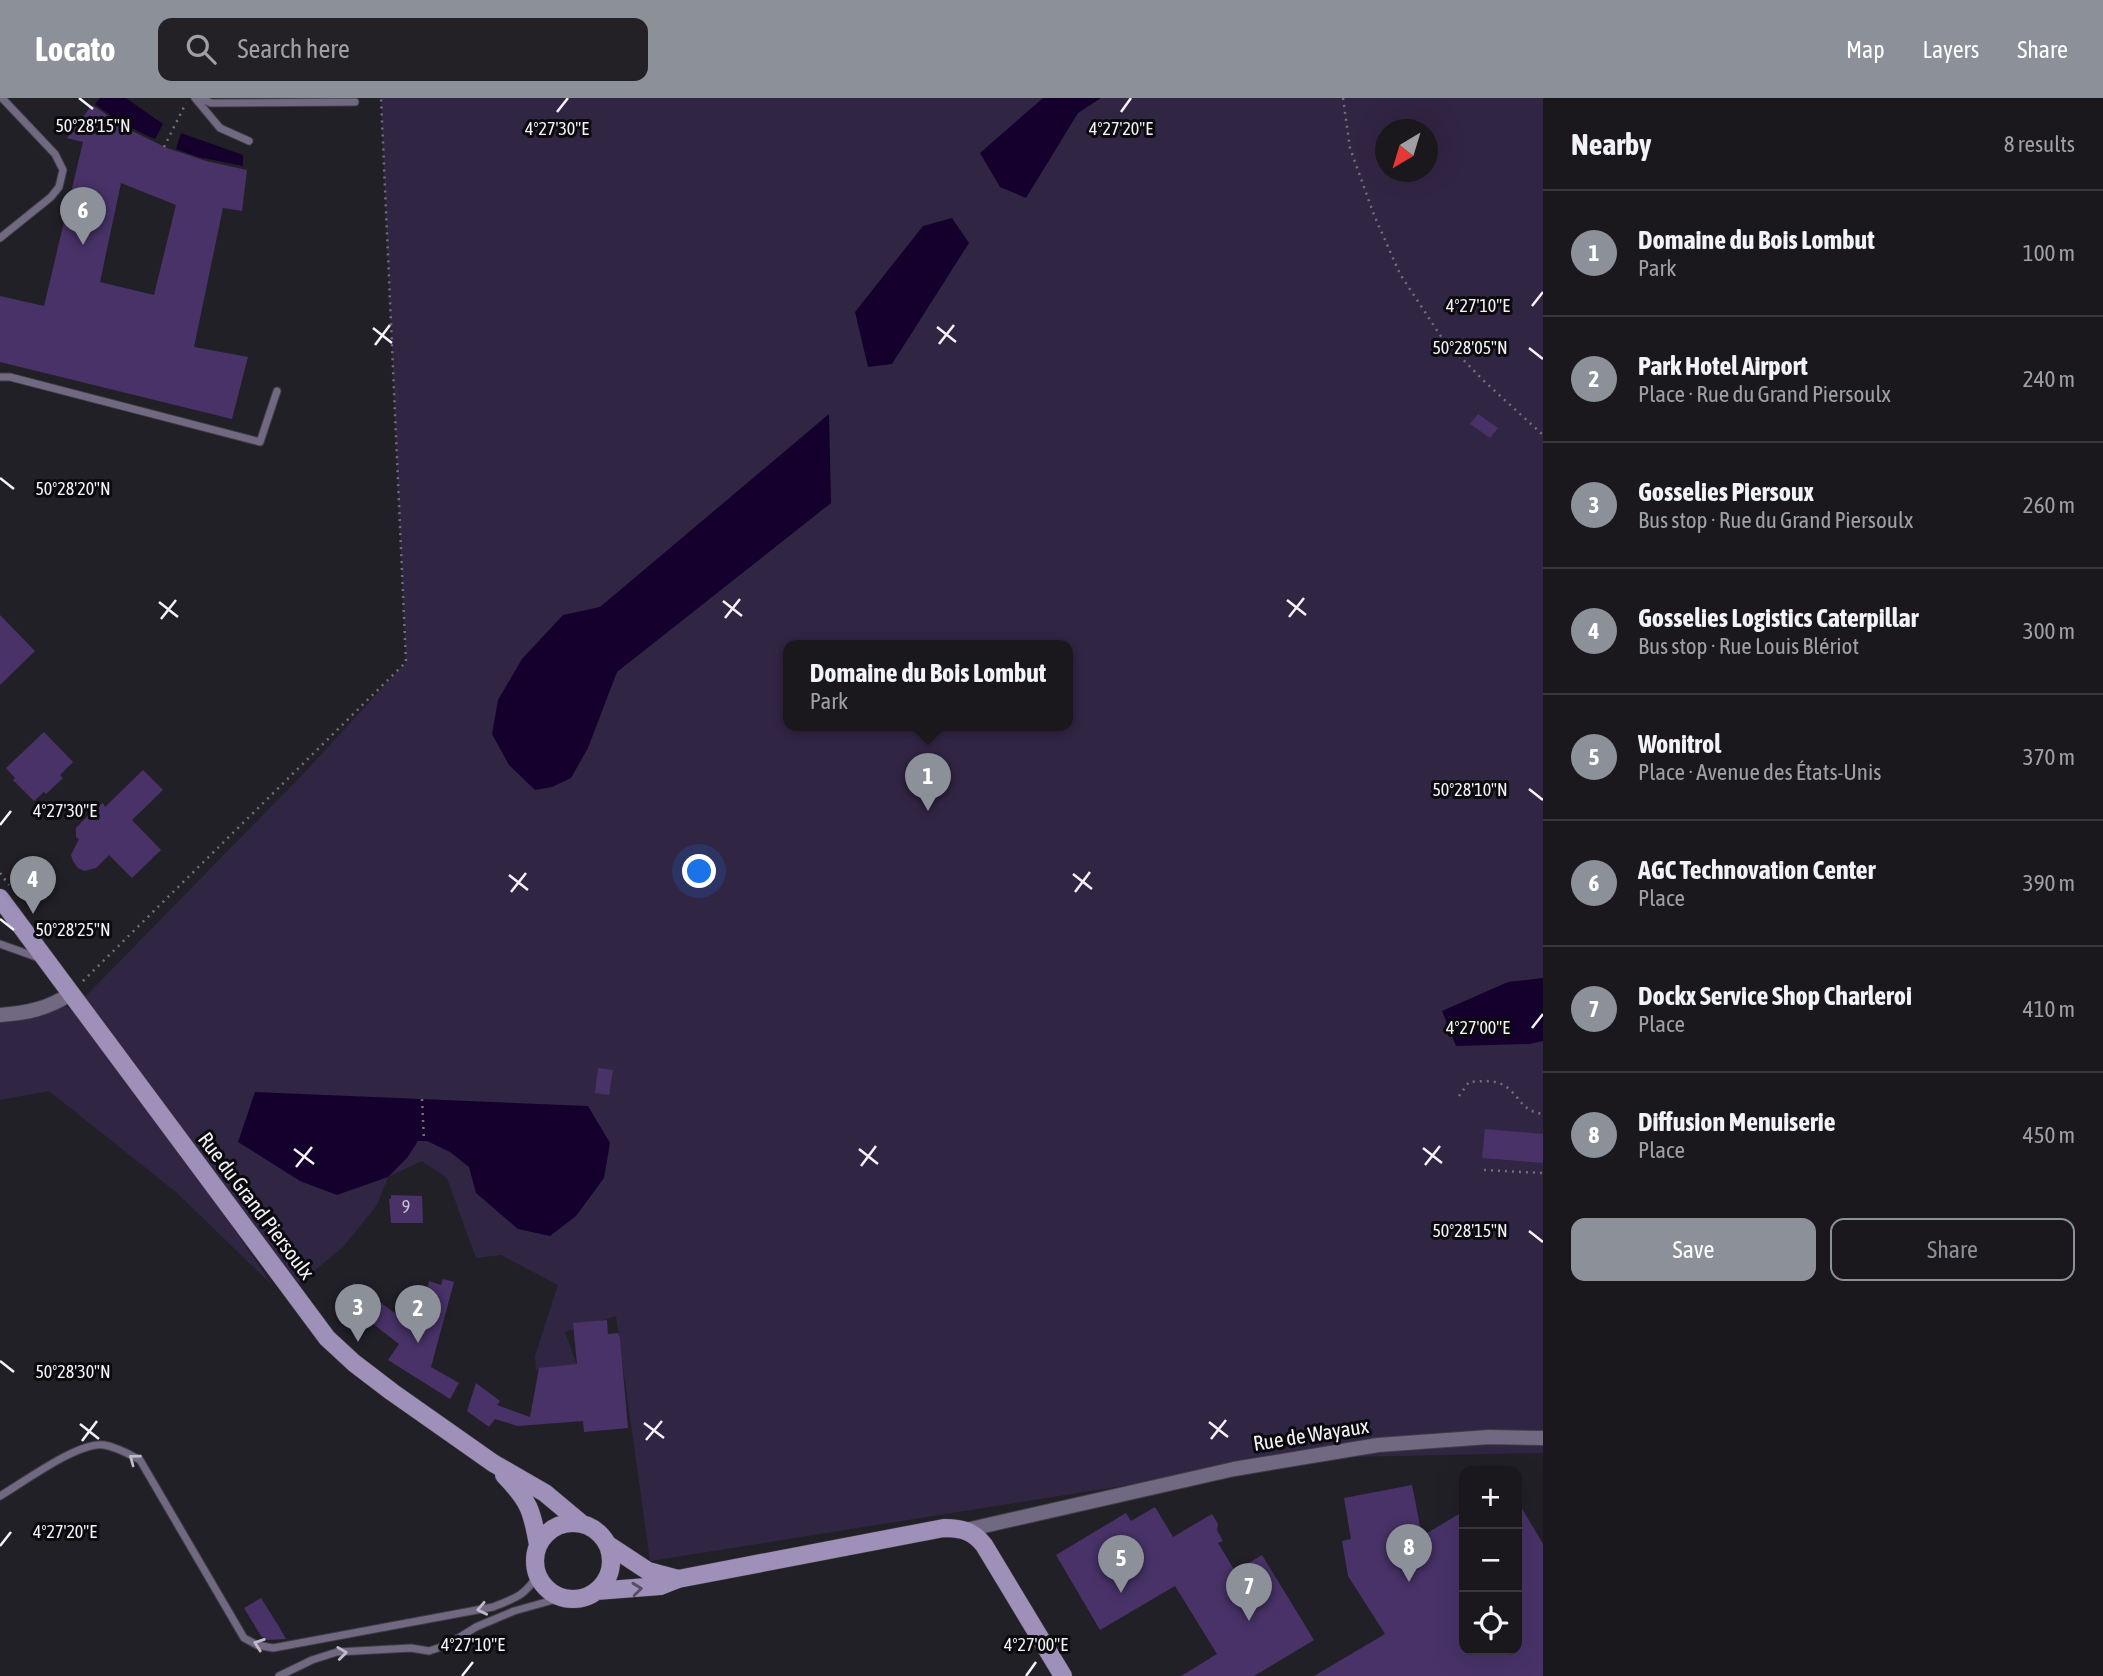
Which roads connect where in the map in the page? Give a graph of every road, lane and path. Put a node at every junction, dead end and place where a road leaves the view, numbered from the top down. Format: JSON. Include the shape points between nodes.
{"nodes":[{"id":1,"x":2,"y":98,"type":"edge"},
{"id":2,"x":188,"y":98,"type":"edge"},
{"id":3,"x":195,"y":98,"type":"edge"},
{"id":4,"x":201,"y":98,"type":"edge"},
{"id":5,"x":381,"y":98,"type":"edge"},
{"id":6,"x":1343,"y":98,"type":"edge"},
{"id":7,"x":355,"y":102,"type":"dead end"},
{"id":8,"x":249,"y":141,"type":"dead end"},
{"id":9,"x":163,"y":147,"type":"dead end"},
{"id":10,"x":0,"y":238,"type":"edge"},
{"id":11,"x":0,"y":377,"type":"edge"},
{"id":12,"x":276,"y":391,"type":"dead end"},
{"id":13,"x":1543,"y":435,"type":"edge"},
{"id":14,"x":0,"y":898,"type":"edge"},
{"id":15,"x":0,"y":944,"type":"edge"},
{"id":16,"x":46,"y":960,"type":"junction"},
{"id":17,"x":70,"y":994,"type":"junction"},
{"id":18,"x":0,"y":1015,"type":"edge"},
{"id":19,"x":1459,"y":1097,"type":"dead end"},
{"id":20,"x":422,"y":1099,"type":"dead end"},
{"id":21,"x":1543,"y":1114,"type":"edge"},
{"id":22,"x":424,"y":1141,"type":"dead end"},
{"id":23,"x":1484,"y":1170,"type":"dead end"},
{"id":24,"x":1543,"y":1173,"type":"edge"},
{"id":25,"x":1543,"y":1438,"type":"edge"},
{"id":26,"x":493,"y":1463,"type":"junction"},
{"id":27,"x":0,"y":1496,"type":"edge"},
{"id":28,"x":582,"y":1524,"type":"junction"},
{"id":29,"x":966,"y":1530,"type":"junction"},
{"id":30,"x":538,"y":1545,"type":"junction"},
{"id":31,"x":607,"y":1545,"type":"junction"},
{"id":32,"x":538,"y":1575,"type":"junction"},
{"id":33,"x":678,"y":1579,"type":"junction"},
{"id":34,"x":596,"y":1591,"type":"junction"},
{"id":35,"x":564,"y":1597,"type":"junction"},
{"id":36,"x":279,"y":1676,"type":"edge"},
{"id":37,"x":1063,"y":1676,"type":"edge"}],
"edges":[{"from":1,"to":10,"type":"lane","via":[[55,154],[64,170],[51,197]]},
{"from":2,"to":9,"type":"path"},
{"from":3,"to":8,"type":"lane","via":[[220,128]]},
{"from":4,"to":7,"type":"lane","via":[[211,103]]},
{"from":5,"to":17,"type":"path","via":[[405,662]]},
{"from":6,"to":13,"type":"path","via":[[1350,149],[1400,274],[1442,338]]},
{"from":11,"to":12,"type":"lane","via":[[260,442]]},
{"from":14,"to":16,"type":"street","name":"Rue du Grand Piersoulx"},
{"from":15,"to":16,"type":"lane"},
{"from":16,"to":17,"type":"street","name":"Rue du Grand Piersoulx"},
{"from":17,"to":18,"type":"street","via":[[36,1011]]},
{"from":17,"to":26,"type":"street","name":"Rue du Grand Piersoulx","via":[[327,1338],[354,1363]]},
{"from":19,"to":21,"type":"path","via":[[1469,1082],[1489,1081],[1506,1086],[1528,1112]]},
{"from":20,"to":22,"type":"path"},
{"from":23,"to":24,"type":"path"},
{"from":25,"to":29,"type":"street","name":"Rue de Wayaux","via":[[1489,1437],[1365,1447],[1234,1469]]},
{"from":26,"to":28,"type":"street","name":"Rue du Grand Piersoulx","via":[[545,1493]]},
{"from":26,"to":30,"type":"street","name":"Rue du Grand Piersoulx","via":[[530,1507]]},
{"from":32,"to":27,"type":"lane","one_way":true,"via":[[527,1592],[493,1607],[272,1648],[244,1638],[140,1460],[103,1445],[83,1447]]},
{"from":28,"to":30,"type":"street","via":[[561,1525]]},
{"from":28,"to":31,"type":"street","via":[[597,1531]]},
{"from":29,"to":33,"type":"street","via":[[944,1528]]},
{"from":29,"to":37,"type":"street","via":[[984,1545]]},
{"from":30,"to":32,"type":"street"},
{"from":31,"to":33,"type":"street","via":[[658,1576]]},
{"from":31,"to":34,"type":"street","via":[[610,1570]]},
{"from":32,"to":35,"type":"street","via":[[553,1593]]},
{"from":34,"to":33,"type":"street","one_way":true,"via":[[660,1586]]},
{"from":34,"to":35,"type":"street"},
{"from":36,"to":35,"type":"lane","one_way":true,"via":[[337,1652],[429,1651],[514,1611]]}]}
